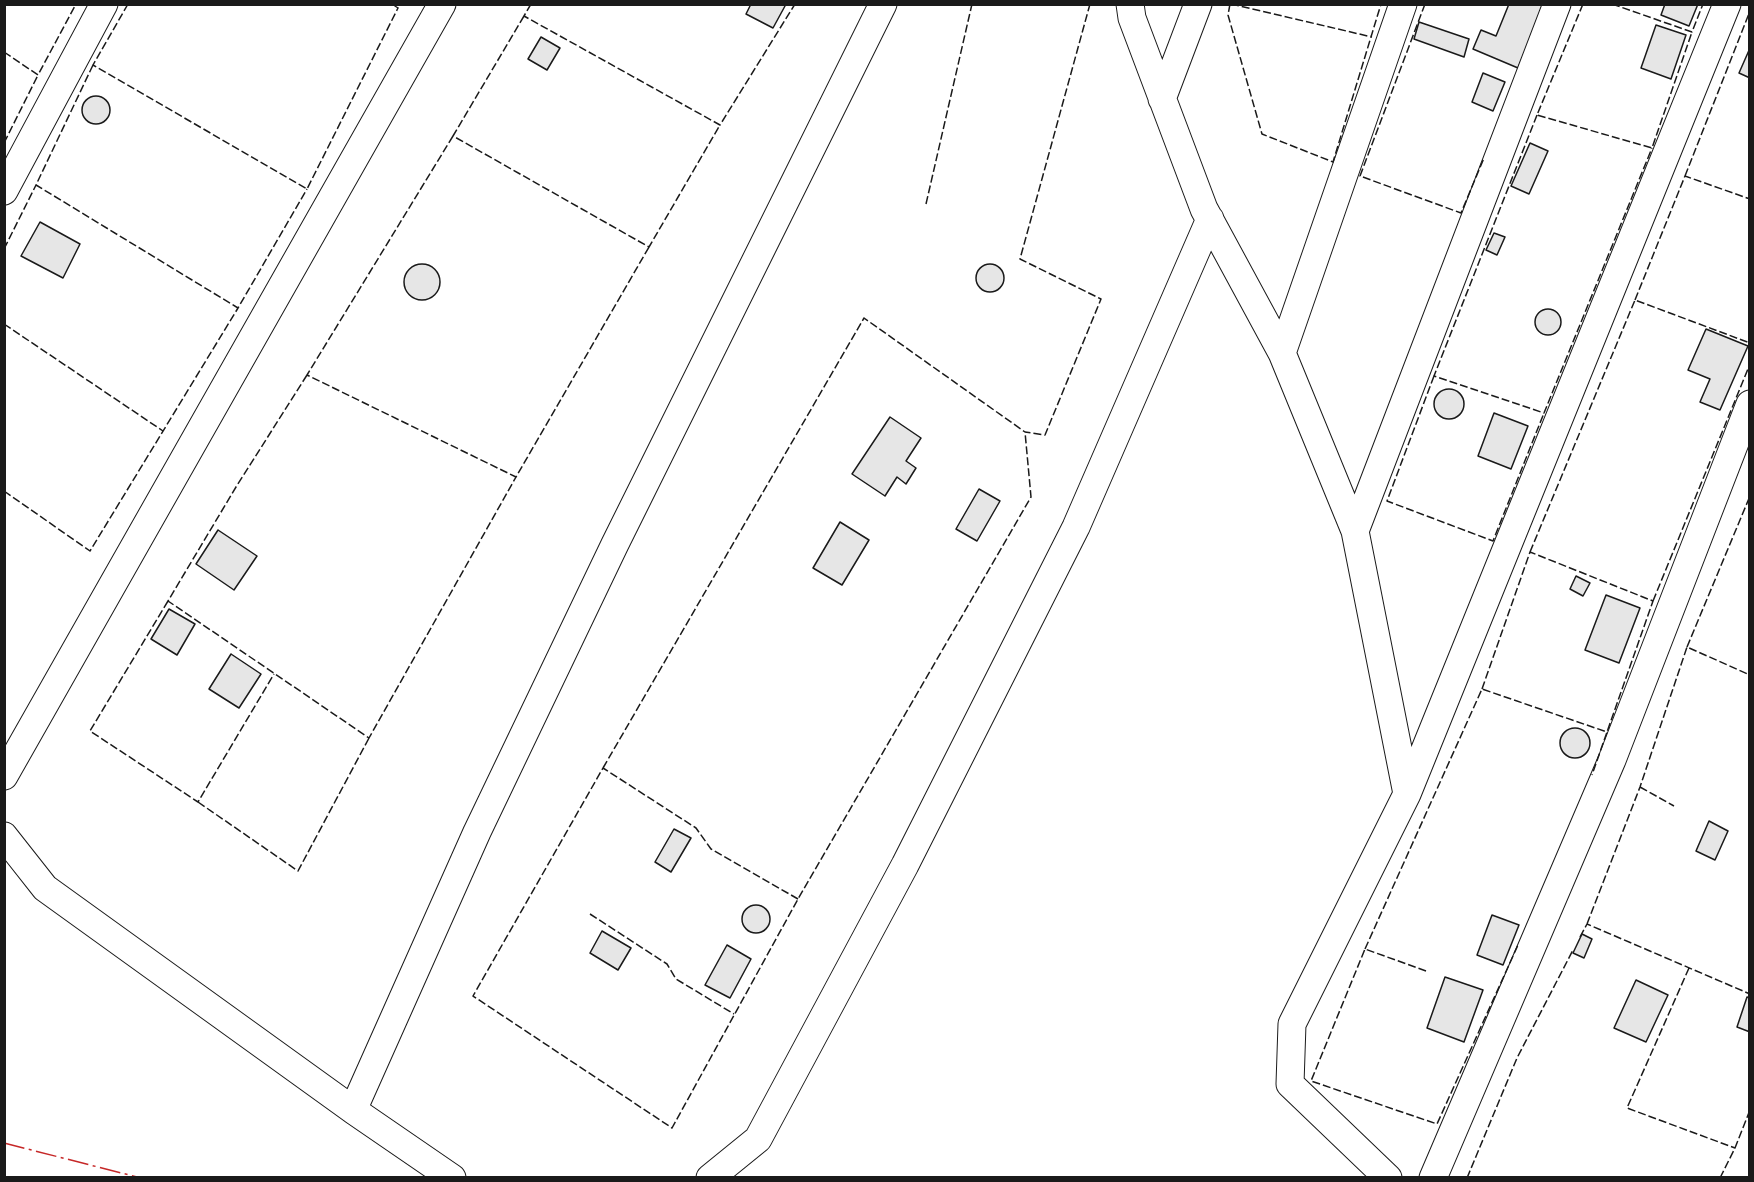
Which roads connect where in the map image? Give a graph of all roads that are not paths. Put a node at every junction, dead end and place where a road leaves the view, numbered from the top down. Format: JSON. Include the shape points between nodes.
{"nodes":[{"id":1,"x":104,"y":4,"type":"edge"},
{"id":2,"x":442,"y":4,"type":"edge"},
{"id":3,"x":883,"y":4,"type":"edge"},
{"id":4,"x":1130,"y":4,"type":"edge"},
{"id":5,"x":1198,"y":4,"type":"edge"},
{"id":6,"x":1403,"y":4,"type":"edge"},
{"id":7,"x":1557,"y":4,"type":"edge"},
{"id":8,"x":1727,"y":4,"type":"edge"},
{"id":9,"x":1162,"y":99,"type":"junction"},
{"id":10,"x":4,"y":191,"type":"edge"},
{"id":11,"x":1210,"y":219,"type":"junction"},
{"id":12,"x":1282,"y":353,"type":"junction"},
{"id":13,"x":1749,"y":404,"type":"edge"},
{"id":14,"x":1355,"y":531,"type":"junction"},
{"id":15,"x":4,"y":776,"type":"edge"},
{"id":16,"x":1407,"y":794,"type":"junction"},
{"id":17,"x":4,"y":836,"type":"edge"},
{"id":18,"x":353,"y":1110,"type":"junction"},
{"id":19,"x":452,"y":1178,"type":"edge"},
{"id":20,"x":710,"y":1178,"type":"edge"},
{"id":21,"x":1388,"y":1178,"type":"edge"},
{"id":22,"x":1433,"y":1178,"type":"edge"}],
"edges":[{"from":1,"to":10,"type":"street"},
{"from":2,"to":15,"type":"street"},
{"from":3,"to":18,"type":"street","via":[[477,832]]},
{"from":4,"to":9,"type":"street"},
{"from":5,"to":9,"type":"street"},
{"from":6,"to":12,"type":"street"},
{"from":7,"to":14,"type":"street"},
{"from":8,"to":16,"type":"street"},
{"from":9,"to":11,"type":"street"},
{"from":11,"to":12,"type":"street"},
{"from":11,"to":20,"type":"street","via":[[1076,527],[905,865],[758,1139]]},
{"from":12,"to":14,"type":"street"},
{"from":13,"to":22,"type":"street","via":[[1612,760]]},
{"from":14,"to":16,"type":"street"},
{"from":16,"to":21,"type":"street","via":[[1292,1024],[1290,1083]]},
{"from":17,"to":18,"type":"street","via":[[45,888]]},
{"from":18,"to":19,"type":"street"}]}
